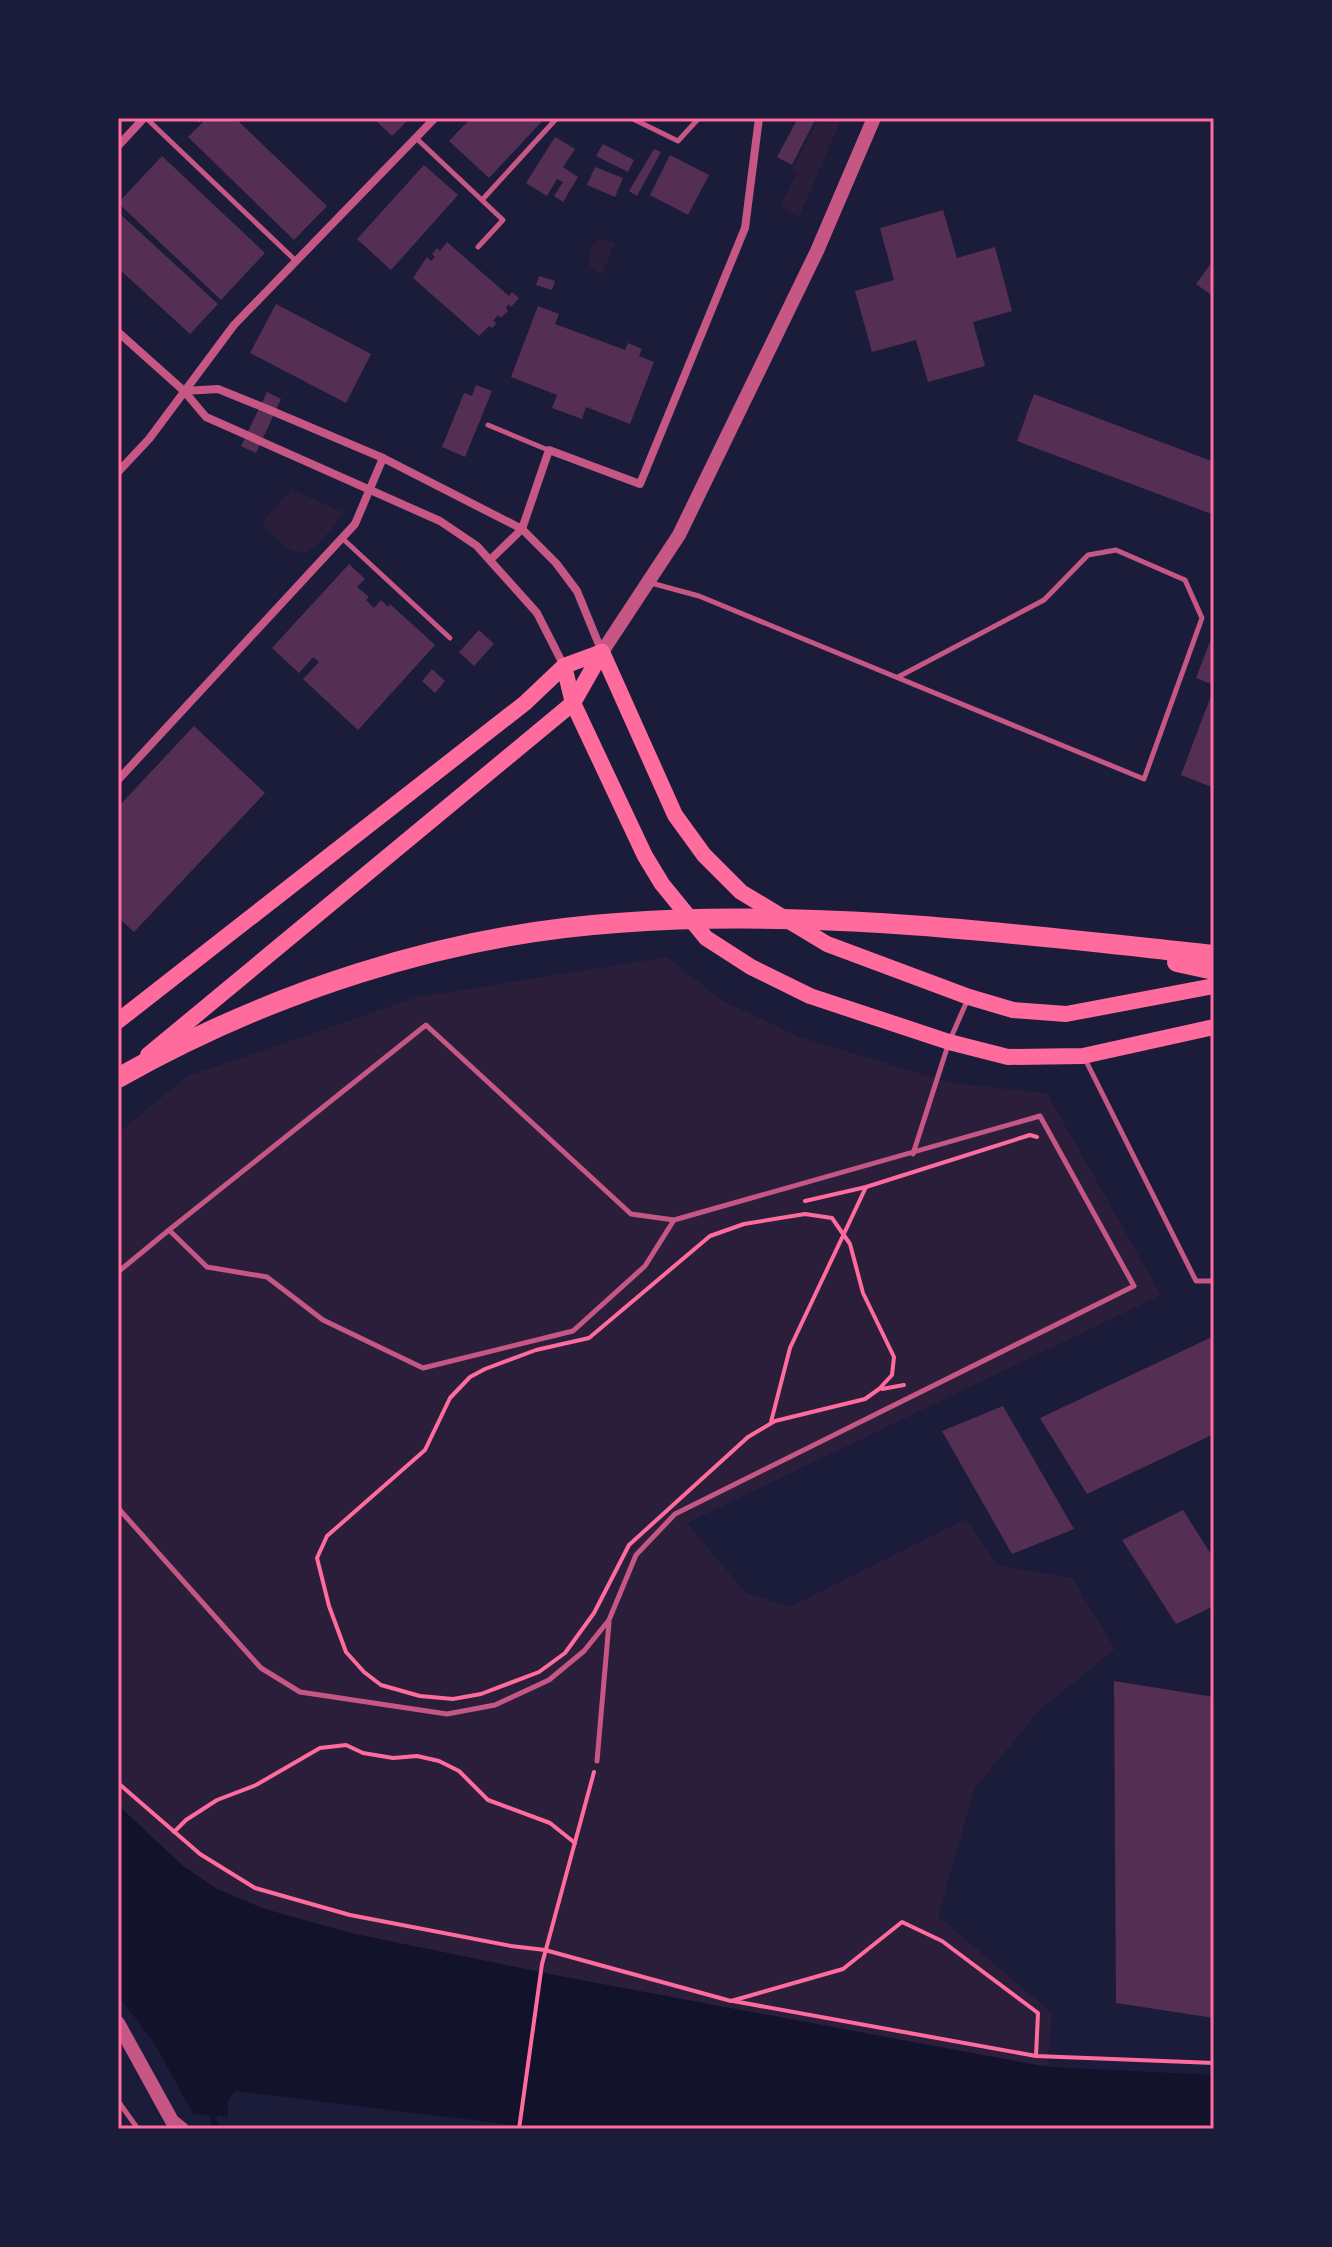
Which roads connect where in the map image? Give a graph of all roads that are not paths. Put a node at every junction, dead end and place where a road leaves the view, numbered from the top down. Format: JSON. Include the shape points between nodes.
{"nodes":[{"id":1,"x":145,"y":118,"type":"edge"},
{"id":2,"x":435,"y":118,"type":"edge"},
{"id":3,"x":557,"y":118,"type":"edge"},
{"id":4,"x":631,"y":118,"type":"edge"},
{"id":5,"x":699,"y":118,"type":"edge"},
{"id":6,"x":759,"y":118,"type":"edge"},
{"id":7,"x":874,"y":118,"type":"edge"},
{"id":8,"x":416,"y":138,"type":"junction"},
{"id":9,"x":118,"y":146,"type":"edge"},
{"id":10,"x":482,"y":200,"type":"junction"},
{"id":11,"x":478,"y":247,"type":"dead end"},
{"id":12,"x":296,"y":261,"type":"junction"},
{"id":13,"x":118,"y":332,"type":"edge"},
{"id":14,"x":184,"y":391,"type":"junction"},
{"id":15,"x":488,"y":425,"type":"dead end"},
{"id":16,"x":549,"y":450,"type":"junction"},
{"id":17,"x":383,"y":458,"type":"junction"},
{"id":18,"x":118,"y":472,"type":"edge"},
{"id":19,"x":371,"y":489,"type":"junction"},
{"id":20,"x":522,"y":529,"type":"junction"},
{"id":21,"x":342,"y":538,"type":"junction"},
{"id":22,"x":490,"y":560,"type":"junction"},
{"id":23,"x":649,"y":583,"type":"junction"},
{"id":24,"x":450,"y":638,"type":"dead end"},
{"id":25,"x":602,"y":652,"type":"junction"},
{"id":26,"x":564,"y":666,"type":"junction"},
{"id":27,"x":898,"y":677,"type":"junction"},
{"id":28,"x":573,"y":703,"type":"junction"},
{"id":29,"x":118,"y":780,"type":"edge"},
{"id":30,"x":1059,"y":939,"type":"junction"},
{"id":31,"x":1214,"y":955,"type":"edge"},
{"id":32,"x":1214,"y":970,"type":"edge"},
{"id":33,"x":1214,"y":986,"type":"edge"},
{"id":34,"x":969,"y":997,"type":"junction"},
{"id":35,"x":118,"y":1021,"type":"edge"},
{"id":36,"x":1214,"y":1027,"type":"edge"},
{"id":37,"x":949,"y":1042,"type":"junction"},
{"id":38,"x":1083,"y":1056,"type":"junction"},
{"id":39,"x":118,"y":1079,"type":"edge"},
{"id":40,"x":913,"y":1155,"type":"junction"},
{"id":41,"x":674,"y":1220,"type":"junction"},
{"id":42,"x":169,"y":1230,"type":"junction"},
{"id":43,"x":118,"y":1272,"type":"edge"},
{"id":44,"x":1214,"y":1281,"type":"edge"},
{"id":45,"x":118,"y":1508,"type":"edge"},
{"id":46,"x":609,"y":1620,"type":"junction"},
{"id":47,"x":597,"y":1761,"type":"road end"},
{"id":48,"x":118,"y":2023,"type":"edge"},
{"id":49,"x":118,"y":2101,"type":"edge"},
{"id":50,"x":138,"y":2129,"type":"edge"},
{"id":51,"x":182,"y":2129,"type":"edge"}],
"edges":[{"from":1,"to":9,"type":"street"},
{"from":1,"to":12,"type":"lane"},
{"from":2,"to":8,"type":"street"},
{"from":3,"to":10,"type":"lane"},
{"from":4,"to":5,"type":"lane","via":[[678,141]]},
{"from":6,"to":16,"type":"street","via":[[745,228],[640,484]]},
{"from":7,"to":23,"type":"street","via":[[744,402],[679,535]]},
{"from":8,"to":10,"type":"lane"},
{"from":8,"to":12,"type":"street"},
{"from":10,"to":11,"type":"lane","via":[[503,220]]},
{"from":12,"to":14,"type":"street","via":[[234,325]]},
{"from":13,"to":14,"type":"street"},
{"from":14,"to":17,"type":"street","via":[[218,389]]},
{"from":14,"to":18,"type":"street"},
{"from":14,"to":19,"type":"street","via":[[206,417]]},
{"from":15,"to":16,"type":"lane"},
{"from":16,"to":20,"type":"street"},
{"from":17,"to":19,"type":"street"},
{"from":17,"to":20,"type":"street"},
{"from":19,"to":21,"type":"street","via":[[355,524]]},
{"from":19,"to":22,"type":"street","via":[[440,521]]},
{"from":20,"to":22,"type":"street"},
{"from":20,"to":25,"type":"street","via":[[577,591]]},
{"from":21,"to":24,"type":"lane"},
{"from":21,"to":29,"type":"street"},
{"from":22,"to":26,"type":"street","via":[[537,613]]},
{"from":23,"to":25,"type":"street"},
{"from":23,"to":27,"type":"lane","via":[[699,596]]},
{"from":25,"to":26,"type":"main road"},
{"from":25,"to":28,"type":"main road"},
{"from":25,"to":34,"type":"main road","via":[[675,815],[704,855],[741,892],[827,944]]},
{"from":26,"to":28,"type":"main road"},
{"from":26,"to":35,"type":"main road","via":[[525,703]]},
{"from":27,"to":27,"type":"lane","via":[[1044,600],[1088,555],[1116,550],[1185,580],[1202,618],[1144,779]]},
{"from":28,"to":37,"type":"main road","via":[[645,856],[706,938],[810,996]]},
{"from":28,"to":39,"type":"main road"},
{"from":30,"to":31,"type":"highway"},
{"from":30,"to":32,"type":"highway"},
{"from":30,"to":39,"type":"highway","via":[[897,923],[723,918],[615,923],[515,936],[414,957],[274,1002],[180,1043]]},
{"from":33,"to":34,"type":"main road","via":[[1066,1014],[1013,1010]]},
{"from":34,"to":37,"type":"lane"},
{"from":36,"to":38,"type":"main road"},
{"from":37,"to":38,"type":"main road","via":[[1008,1057]]},
{"from":37,"to":40,"type":"lane"},
{"from":38,"to":44,"type":"lane","via":[[1196,1281]]},
{"from":40,"to":41,"type":"lane"},
{"from":40,"to":46,"type":"lane","via":[[1040,1116],[1134,1286],[675,1514],[636,1555]]},
{"from":41,"to":42,"type":"lane","via":[[645,1266],[573,1331],[423,1368],[323,1320],[267,1277],[207,1267]]},
{"from":41,"to":42,"type":"lane","via":[[631,1214],[426,1025]]},
{"from":42,"to":43,"type":"lane"},
{"from":45,"to":46,"type":"lane","via":[[261,1668],[300,1692],[447,1714],[495,1705],[549,1680],[584,1651]]},
{"from":46,"to":47,"type":"lane"},
{"from":48,"to":51,"type":"street","via":[[172,2121]]},
{"from":49,"to":50,"type":"lane"}]}
